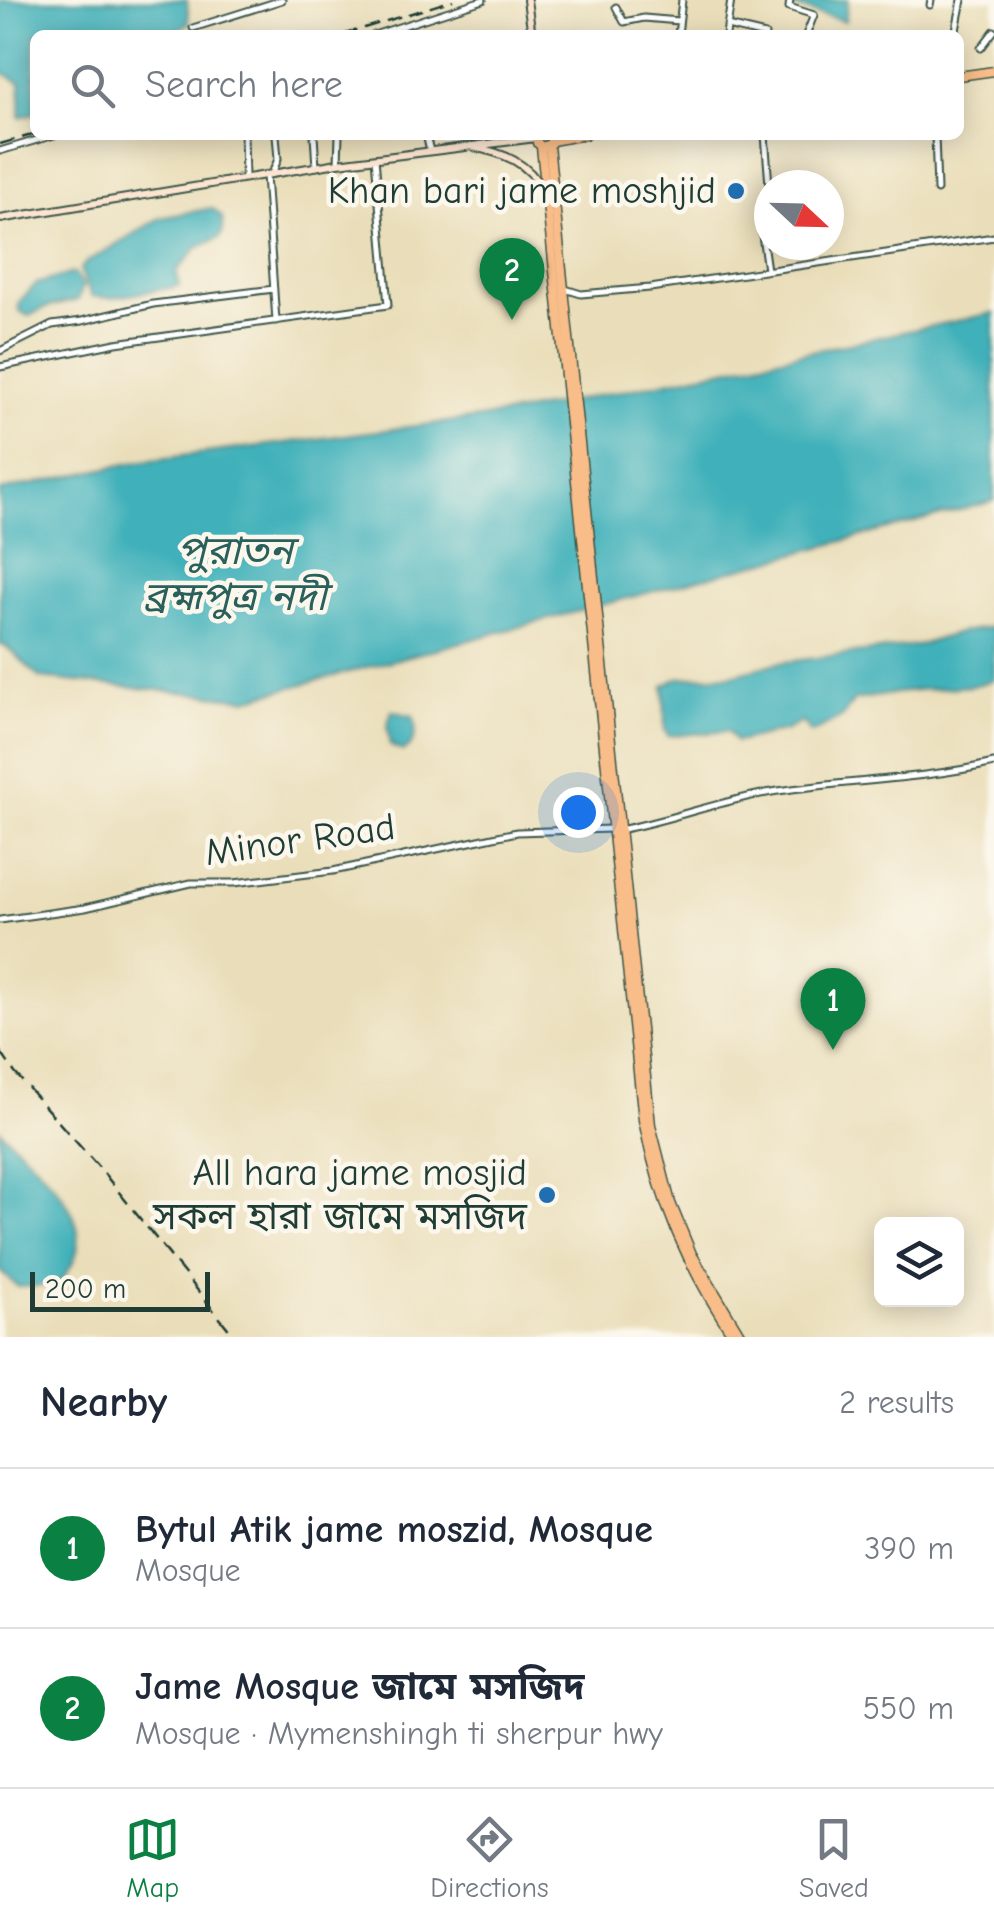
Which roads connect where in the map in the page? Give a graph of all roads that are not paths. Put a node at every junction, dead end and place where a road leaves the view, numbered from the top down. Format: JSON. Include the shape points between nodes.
{"nodes":[{"id":1,"x":282,"y":0,"type":"edge"},
{"id":2,"x":483,"y":0,"type":"edge"},
{"id":3,"x":527,"y":0,"type":"edge"},
{"id":4,"x":682,"y":0,"type":"edge"},
{"id":5,"x":731,"y":0,"type":"edge"},
{"id":6,"x":790,"y":0,"type":"edge"},
{"id":7,"x":962,"y":0,"type":"edge"},
{"id":8,"x":616,"y":7,"type":"dead end"},
{"id":9,"x":680,"y":22,"type":"junction"},
{"id":10,"x":727,"y":26,"type":"junction"},
{"id":11,"x":193,"y":28,"type":"dead end"},
{"id":12,"x":390,"y":30,"type":"edge"},
{"id":13,"x":531,"y":30,"type":"edge"},
{"id":14,"x":679,"y":30,"type":"edge"},
{"id":15,"x":727,"y":30,"type":"edge"},
{"id":16,"x":744,"y":30,"type":"edge"},
{"id":17,"x":808,"y":30,"type":"edge"},
{"id":18,"x":956,"y":30,"type":"edge"},
{"id":19,"x":994,"y":31,"type":"edge"},
{"id":20,"x":981,"y":48,"type":"dead end"},
{"id":21,"x":994,"y":71,"type":"edge"},
{"id":22,"x":964,"y":75,"type":"edge"},
{"id":23,"x":36,"y":140,"type":"edge"},
{"id":24,"x":244,"y":140,"type":"edge"},
{"id":25,"x":276,"y":140,"type":"edge"},
{"id":26,"x":314,"y":140,"type":"edge"},
{"id":27,"x":339,"y":140,"type":"edge"},
{"id":28,"x":427,"y":140,"type":"edge"},
{"id":29,"x":544,"y":140,"type":"edge"},
{"id":30,"x":766,"y":140,"type":"edge"},
{"id":31,"x":935,"y":140,"type":"edge"},
{"id":32,"x":467,"y":146,"type":"junction"},
{"id":33,"x":0,"y":150,"type":"edge"},
{"id":34,"x":430,"y":151,"type":"junction"},
{"id":35,"x":375,"y":158,"type":"junction"},
{"id":36,"x":338,"y":163,"type":"junction"},
{"id":37,"x":316,"y":167,"type":"junction"},
{"id":38,"x":768,"y":170,"type":"edge"},
{"id":39,"x":269,"y":175,"type":"junction"},
{"id":40,"x":246,"y":178,"type":"junction"},
{"id":41,"x":937,"y":190,"type":"dead end"},
{"id":42,"x":546,"y":198,"type":"junction"},
{"id":43,"x":0,"y":218,"type":"edge"},
{"id":44,"x":994,"y":237,"type":"edge"},
{"id":45,"x":766,"y":260,"type":"edge"},
{"id":46,"x":768,"y":271,"type":"junction"},
{"id":47,"x":274,"y":288,"type":"junction"},
{"id":48,"x":563,"y":291,"type":"junction"},
{"id":49,"x":276,"y":321,"type":"junction"},
{"id":50,"x":0,"y":352,"type":"edge"},
{"id":51,"x":0,"y":367,"type":"edge"},
{"id":52,"x":994,"y":763,"type":"edge"},
{"id":53,"x":615,"y":830,"type":"junction"},
{"id":54,"x":0,"y":920,"type":"edge"},
{"id":55,"x":734,"y":1337,"type":"edge"},
{"id":56,"x":742,"y":1337,"type":"edge"}],
"edges":[{"from":1,"to":11,"type":"street"},
{"from":2,"to":12,"type":"street"},
{"from":3,"to":13,"type":"main road"},
{"from":4,"to":9,"type":"street"},
{"from":5,"to":10,"type":"street"},
{"from":6,"to":17,"type":"street","via":[[789,8],[814,15]]},
{"from":7,"to":18,"type":"street"},
{"from":8,"to":9,"type":"street","via":[[624,22]]},
{"from":9,"to":14,"type":"street"},
{"from":10,"to":15,"type":"street"},
{"from":10,"to":16,"type":"street"},
{"from":19,"to":20,"type":"street"},
{"from":21,"to":22,"type":"main road"},
{"from":23,"to":33,"type":"street"},
{"from":24,"to":40,"type":"street"},
{"from":25,"to":39,"type":"street","via":[[278,159]]},
{"from":26,"to":37,"type":"street"},
{"from":27,"to":36,"type":"street"},
{"from":28,"to":34,"type":"street"},
{"from":29,"to":32,"type":"main road"},
{"from":29,"to":42,"type":"main road"},
{"from":29,"to":48,"type":"main road"},
{"from":30,"to":38,"type":"street"},
{"from":31,"to":41,"type":"street"},
{"from":32,"to":34,"type":"main road"},
{"from":32,"to":42,"type":"main road","via":[[517,162]]},
{"from":34,"to":35,"type":"main road"},
{"from":35,"to":36,"type":"main road"},
{"from":35,"to":49,"type":"street","via":[[388,306]]},
{"from":36,"to":37,"type":"main road"},
{"from":37,"to":39,"type":"main road"},
{"from":39,"to":40,"type":"main road"},
{"from":39,"to":47,"type":"street"},
{"from":40,"to":43,"type":"main road"},
{"from":42,"to":48,"type":"main road"},
{"from":44,"to":46,"type":"street"},
{"from":45,"to":46,"type":"street"},
{"from":46,"to":48,"type":"street","via":[[616,291]]},
{"from":47,"to":49,"type":"street"},
{"from":47,"to":50,"type":"street","via":[[59,323]]},
{"from":48,"to":53,"type":"main road"},
{"from":49,"to":51,"type":"street"},
{"from":52,"to":53,"type":"street","name":"Minor Road","via":[[742,797]]},
{"from":53,"to":54,"type":"street","name":"Minor Road","via":[[517,832],[332,871],[191,883]]},
{"from":53,"to":55,"type":"main road","via":[[636,1066],[658,1186],[696,1278]]},
{"from":53,"to":56,"type":"main road","via":[[650,1125],[692,1254]]}]}
